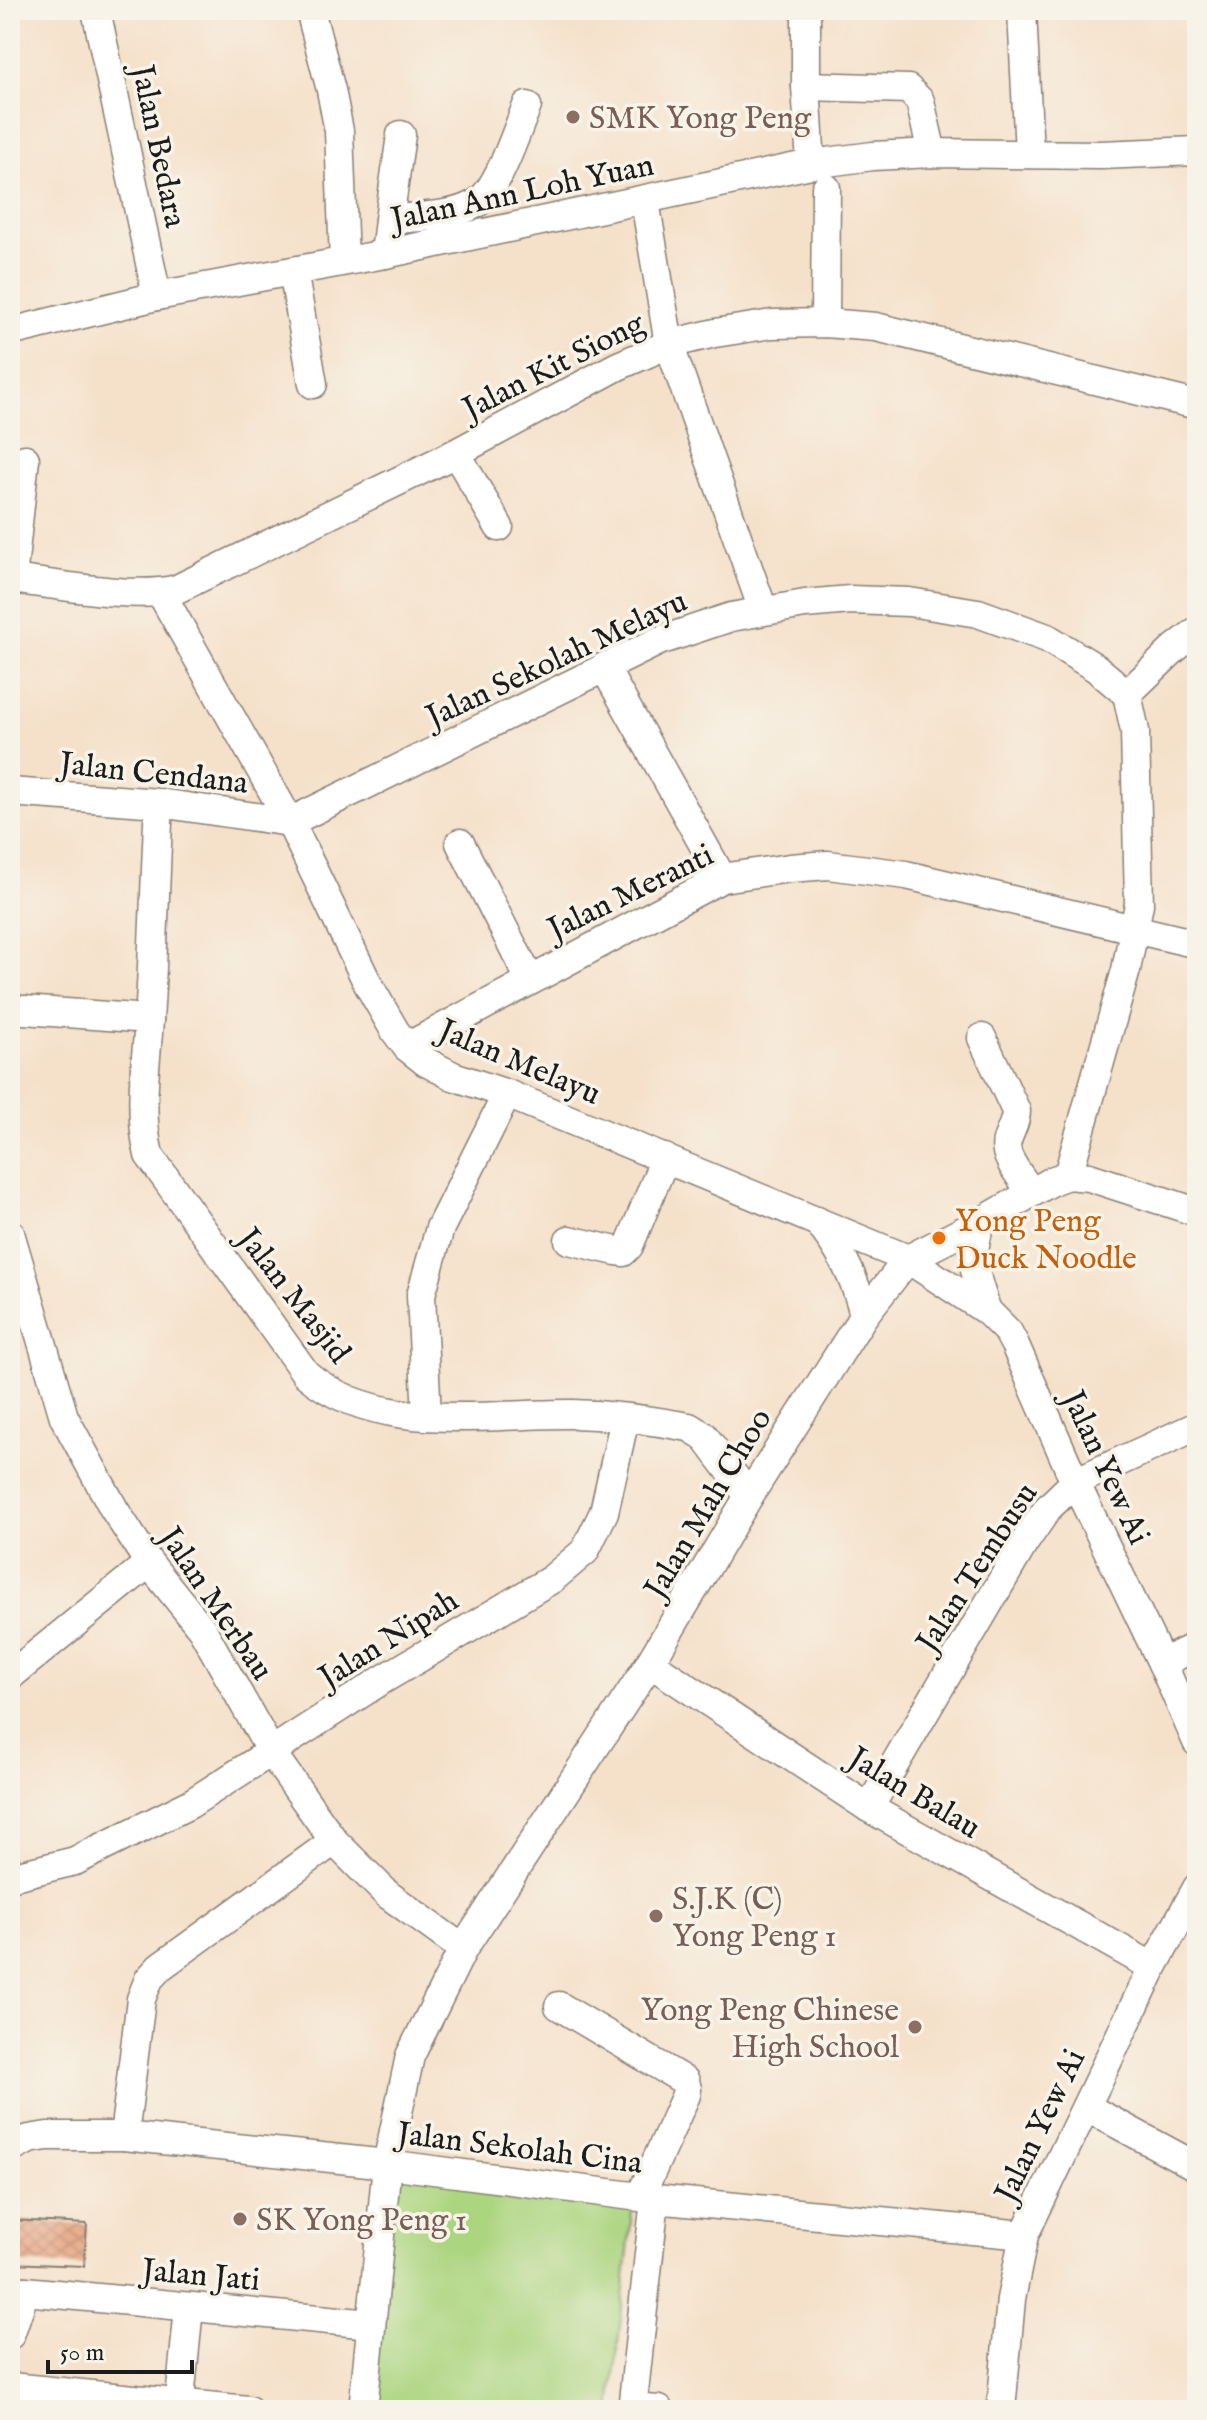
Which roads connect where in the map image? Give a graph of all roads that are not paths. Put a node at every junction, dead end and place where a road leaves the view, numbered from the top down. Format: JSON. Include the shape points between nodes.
{"nodes":[{"id":1,"x":96,"y":10,"type":"edge"},
{"id":2,"x":310,"y":10,"type":"edge"},
{"id":3,"x":806,"y":10,"type":"edge"},
{"id":4,"x":1022,"y":10,"type":"edge"},
{"id":5,"x":806,"y":86,"type":"junction"},
{"id":6,"x":527,"y":106,"type":"dead end"},
{"id":7,"x":401,"y":135,"type":"dead end"},
{"id":8,"x":1197,"y":151,"type":"edge"},
{"id":9,"x":932,"y":153,"type":"junction"},
{"id":10,"x":1029,"y":154,"type":"junction"},
{"id":11,"x":811,"y":164,"type":"junction"},
{"id":12,"x":826,"y":188,"type":"dead end"},
{"id":13,"x":645,"y":201,"type":"junction"},
{"id":14,"x":389,"y":220,"type":"junction"},
{"id":15,"x":385,"y":254,"type":"junction"},
{"id":16,"x":344,"y":261,"type":"junction"},
{"id":17,"x":293,"y":271,"type":"junction"},
{"id":18,"x":157,"y":296,"type":"junction"},
{"id":19,"x":825,"y":323,"type":"junction"},
{"id":20,"x":10,"y":332,"type":"edge"},
{"id":21,"x":669,"y":344,"type":"junction"},
{"id":22,"x":313,"y":384,"type":"dead end"},
{"id":23,"x":1197,"y":405,"type":"edge"},
{"id":24,"x":456,"y":453,"type":"junction"},
{"id":25,"x":25,"y":459,"type":"dead end"},
{"id":26,"x":499,"y":527,"type":"dead end"},
{"id":27,"x":11,"y":579,"type":"edge"},
{"id":28,"x":161,"y":593,"type":"junction"},
{"id":29,"x":763,"y":610,"type":"junction"},
{"id":30,"x":1197,"y":631,"type":"edge"},
{"id":31,"x":604,"y":667,"type":"junction"},
{"id":32,"x":1127,"y":694,"type":"junction"},
{"id":33,"x":10,"y":792,"type":"edge"},
{"id":34,"x":159,"y":803,"type":"junction"},
{"id":35,"x":290,"y":822,"type":"junction"},
{"id":36,"x":460,"y":843,"type":"dead end"},
{"id":37,"x":722,"y":878,"type":"junction"},
{"id":38,"x":1136,"y":930,"type":"junction"},
{"id":39,"x":1197,"y":944,"type":"edge"},
{"id":40,"x":530,"y":980,"type":"junction"},
{"id":41,"x":10,"y":1009,"type":"edge"},
{"id":42,"x":149,"y":1019,"type":"junction"},
{"id":43,"x":982,"y":1038,"type":"dead end"},
{"id":44,"x":407,"y":1047,"type":"junction"},
{"id":45,"x":507,"y":1094,"type":"junction"},
{"id":46,"x":665,"y":1158,"type":"junction"},
{"id":47,"x":1068,"y":1175,"type":"junction"},
{"id":48,"x":1031,"y":1192,"type":"junction"},
{"id":49,"x":1197,"y":1212,"type":"edge"},
{"id":50,"x":816,"y":1220,"type":"junction"},
{"id":51,"x":981,"y":1222,"type":"junction"},
{"id":52,"x":10,"y":1233,"type":"edge"},
{"id":53,"x":569,"y":1240,"type":"dead end"},
{"id":54,"x":908,"y":1259,"type":"junction"},
{"id":55,"x":987,"y":1311,"type":"junction"},
{"id":56,"x":864,"y":1315,"type":"junction"},
{"id":57,"x":427,"y":1416,"type":"junction"},
{"id":58,"x":625,"y":1418,"type":"junction"},
{"id":59,"x":1197,"y":1426,"type":"edge"},
{"id":60,"x":1075,"y":1482,"type":"junction"},
{"id":61,"x":749,"y":1496,"type":"junction"},
{"id":62,"x":149,"y":1563,"type":"junction"},
{"id":63,"x":1197,"y":1646,"type":"edge"},
{"id":64,"x":650,"y":1663,"type":"junction"},
{"id":65,"x":1162,"y":1663,"type":"junction"},
{"id":66,"x":10,"y":1676,"type":"edge"},
{"id":67,"x":1197,"y":1742,"type":"edge"},
{"id":68,"x":271,"y":1752,"type":"junction"},
{"id":69,"x":869,"y":1808,"type":"junction"},
{"id":70,"x":334,"y":1841,"type":"junction"},
{"id":71,"x":10,"y":1877,"type":"edge"},
{"id":72,"x":1197,"y":1888,"type":"edge"},
{"id":73,"x":463,"y":1949,"type":"junction"},
{"id":74,"x":1153,"y":1967,"type":"junction"},
{"id":75,"x":559,"y":2006,"type":"dead end"},
{"id":76,"x":1086,"y":2107,"type":"junction"},
{"id":77,"x":124,"y":2136,"type":"junction"},
{"id":78,"x":10,"y":2149,"type":"edge"},
{"id":79,"x":387,"y":2164,"type":"junction"},
{"id":80,"x":1197,"y":2167,"type":"edge"},
{"id":81,"x":648,"y":2198,"type":"junction"},
{"id":82,"x":1024,"y":2235,"type":"junction"},
{"id":83,"x":18,"y":2290,"type":"edge"},
{"id":84,"x":189,"y":2307,"type":"junction"},
{"id":85,"x":371,"y":2324,"type":"junction"},
{"id":86,"x":10,"y":2335,"type":"edge"},
{"id":87,"x":10,"y":2387,"type":"edge"},
{"id":88,"x":179,"y":2407,"type":"edge"},
{"id":89,"x":641,"y":2409,"type":"edge"},
{"id":90,"x":248,"y":2410,"type":"edge"},
{"id":91,"x":363,"y":2410,"type":"edge"},
{"id":92,"x":1001,"y":2410,"type":"edge"}],
"edges":[{"from":1,"to":18,"type":"street","name":"Jalan Bedara"},
{"from":2,"to":16,"type":"street","via":[[339,131]]},
{"from":3,"to":5,"type":"street"},
{"from":4,"to":10,"type":"street"},
{"from":5,"to":9,"type":"street","via":[[908,89],[920,101]]},
{"from":5,"to":11,"type":"street"},
{"from":6,"to":14,"type":"street","via":[[489,193],[476,204]]},
{"from":7,"to":14,"type":"street"},
{"from":8,"to":10,"type":"street","name":"Jalan Ann Loh Yuan"},
{"from":9,"to":10,"type":"street","name":"Jalan Ann Loh Yuan"},
{"from":9,"to":11,"type":"street","name":"Jalan Ann Loh Yuan"},
{"from":11,"to":13,"type":"street","name":"Jalan Ann Loh Yuan"},
{"from":12,"to":19,"type":"street"},
{"from":13,"to":15,"type":"street","name":"Jalan Ann Loh Yuan"},
{"from":13,"to":21,"type":"street"},
{"from":14,"to":15,"type":"street"},
{"from":15,"to":16,"type":"street","name":"Jalan Ann Loh Yuan"},
{"from":16,"to":17,"type":"street","name":"Jalan Ann Loh Yuan"},
{"from":17,"to":18,"type":"street","name":"Jalan Ann Loh Yuan"},
{"from":17,"to":22,"type":"street"},
{"from":18,"to":20,"type":"street","name":"Jalan Ann Loh Yuan"},
{"from":19,"to":21,"type":"street","name":"Jalan Kit Siong","via":[[772,324]]},
{"from":19,"to":23,"type":"street","name":"Jalan Kit Siong","via":[[876,327]]},
{"from":21,"to":24,"type":"street","name":"Jalan Kit Siong"},
{"from":21,"to":29,"type":"street"},
{"from":24,"to":26,"type":"street"},
{"from":24,"to":28,"type":"street","name":"Jalan Kit Siong"},
{"from":25,"to":27,"type":"street"},
{"from":27,"to":28,"type":"street","name":"Jalan Kit Siong"},
{"from":28,"to":35,"type":"street","name":"Jalan Melayu"},
{"from":29,"to":31,"type":"street","name":"Jalan Sekolah Melayu","via":[[659,641]]},
{"from":29,"to":32,"type":"street","name":"Jalan Sekolah Melayu","via":[[850,600],[940,605],[978,613],[1047,638]]},
{"from":30,"to":32,"type":"street"},
{"from":31,"to":35,"type":"street","name":"Jalan Sekolah Melayu"},
{"from":31,"to":37,"type":"street"},
{"from":32,"to":38,"type":"street","via":[[1135,731]]},
{"from":33,"to":34,"type":"street","name":"Jalan Cendana"},
{"from":34,"to":35,"type":"street","name":"Jalan Cendana"},
{"from":34,"to":42,"type":"street","name":"Jalan Masjid"},
{"from":35,"to":44,"type":"street","name":"Jalan Melayu","via":[[368,984]]},
{"from":36,"to":40,"type":"street"},
{"from":37,"to":38,"type":"street","name":"Jalan Meranti","via":[[828,865],[866,868]]},
{"from":37,"to":40,"type":"street","name":"Jalan Meranti"},
{"from":38,"to":39,"type":"street","name":"Jalan Meranti"},
{"from":38,"to":47,"type":"street"},
{"from":40,"to":44,"type":"street","name":"Jalan Meranti"},
{"from":41,"to":42,"type":"street"},
{"from":42,"to":57,"type":"street","name":"Jalan Masjid","via":[[143,1132],[161,1175],[306,1374],[325,1390],[372,1408]]},
{"from":43,"to":48,"type":"street","via":[[1016,1111],[1007,1154]]},
{"from":44,"to":45,"type":"street","name":"Jalan Melayu","via":[[453,1076]]},
{"from":45,"to":46,"type":"street","name":"Jalan Melayu"},
{"from":45,"to":57,"type":"street","via":[[440,1228],[423,1284]]},
{"from":46,"to":50,"type":"street","name":"Jalan Melayu"},
{"from":46,"to":53,"type":"street","via":[[623,1252]]},
{"from":47,"to":48,"type":"street","name":"Jalan Mah Choo"},
{"from":47,"to":49,"type":"street"},
{"from":48,"to":51,"type":"street","name":"Jalan Mah Choo"},
{"from":50,"to":54,"type":"street","name":"Jalan Melayu"},
{"from":50,"to":56,"type":"street","via":[[852,1273]]},
{"from":51,"to":54,"type":"street","name":"Jalan Mah Choo"},
{"from":51,"to":55,"type":"street","via":[[972,1260]]},
{"from":52,"to":62,"type":"street","name":"Jalan Merbau","via":[[64,1417]]},
{"from":54,"to":55,"type":"street","name":"Jalan Yew Ai"},
{"from":54,"to":56,"type":"street","name":"Jalan Mah Choo"},
{"from":55,"to":60,"type":"street","name":"Jalan Yew Ai","via":[[1015,1345]]},
{"from":56,"to":61,"type":"street","name":"Jalan Mah Choo"},
{"from":57,"to":58,"type":"street","name":"Jalan Masjid"},
{"from":58,"to":61,"type":"street","name":"Jalan Masjid","via":[[689,1427],[704,1436]]},
{"from":58,"to":68,"type":"street","name":"Jalan Nipah","via":[[604,1512],[585,1551],[552,1579]]},
{"from":59,"to":60,"type":"street","name":"Jalan Tembusu"},
{"from":60,"to":65,"type":"street","name":"Jalan Yew Ai"},
{"from":60,"to":69,"type":"street","name":"Jalan Tembusu","via":[[1048,1508],[1024,1543]]},
{"from":61,"to":64,"type":"street","name":"Jalan Mah Choo"},
{"from":62,"to":66,"type":"street"},
{"from":62,"to":68,"type":"street","name":"Jalan Merbau","via":[[202,1629]]},
{"from":63,"to":65,"type":"street"},
{"from":64,"to":69,"type":"street","name":"Jalan Balau"},
{"from":64,"to":73,"type":"street","name":"Jalan Mah Choo"},
{"from":65,"to":67,"type":"street","name":"Jalan Yew Ai"},
{"from":68,"to":70,"type":"street","name":"Jalan Merbau"},
{"from":68,"to":71,"type":"street","name":"Jalan Nipah","via":[[143,1829],[75,1861]]},
{"from":69,"to":74,"type":"street","name":"Jalan Balau"},
{"from":70,"to":73,"type":"street","name":"Jalan Merbau","via":[[387,1894]]},
{"from":70,"to":77,"type":"street","via":[[149,1979],[141,1999]]},
{"from":72,"to":74,"type":"street","name":"Jalan Yew Ai"},
{"from":73,"to":79,"type":"street","name":"Jalan Mah Choo","via":[[410,2056]]},
{"from":74,"to":76,"type":"street","name":"Jalan Yew Ai"},
{"from":75,"to":81,"type":"street","via":[[685,2081],[686,2095]]},
{"from":76,"to":80,"type":"street"},
{"from":76,"to":82,"type":"street","name":"Jalan Yew Ai"},
{"from":77,"to":78,"type":"street","name":"Jalan Sekolah Cina","via":[[47,2136]]},
{"from":77,"to":79,"type":"street","name":"Jalan Sekolah Cina"},
{"from":79,"to":81,"type":"street","name":"Jalan Sekolah Cina"},
{"from":79,"to":85,"type":"street","name":"Jalan Mah Choo"},
{"from":81,"to":82,"type":"street","name":"Jalan Sekolah Cina"},
{"from":81,"to":89,"type":"street"},
{"from":82,"to":92,"type":"street","name":"Jalan Yew Ai","via":[[1011,2299]]},
{"from":83,"to":84,"type":"street","name":"Jalan Jati"},
{"from":83,"to":86,"type":"street"},
{"from":84,"to":85,"type":"street","name":"Jalan Jati"},
{"from":84,"to":88,"type":"street"},
{"from":85,"to":91,"type":"street","name":"Jalan Mah Choo"},
{"from":87,"to":88,"type":"street"},
{"from":88,"to":90,"type":"street"}]}
